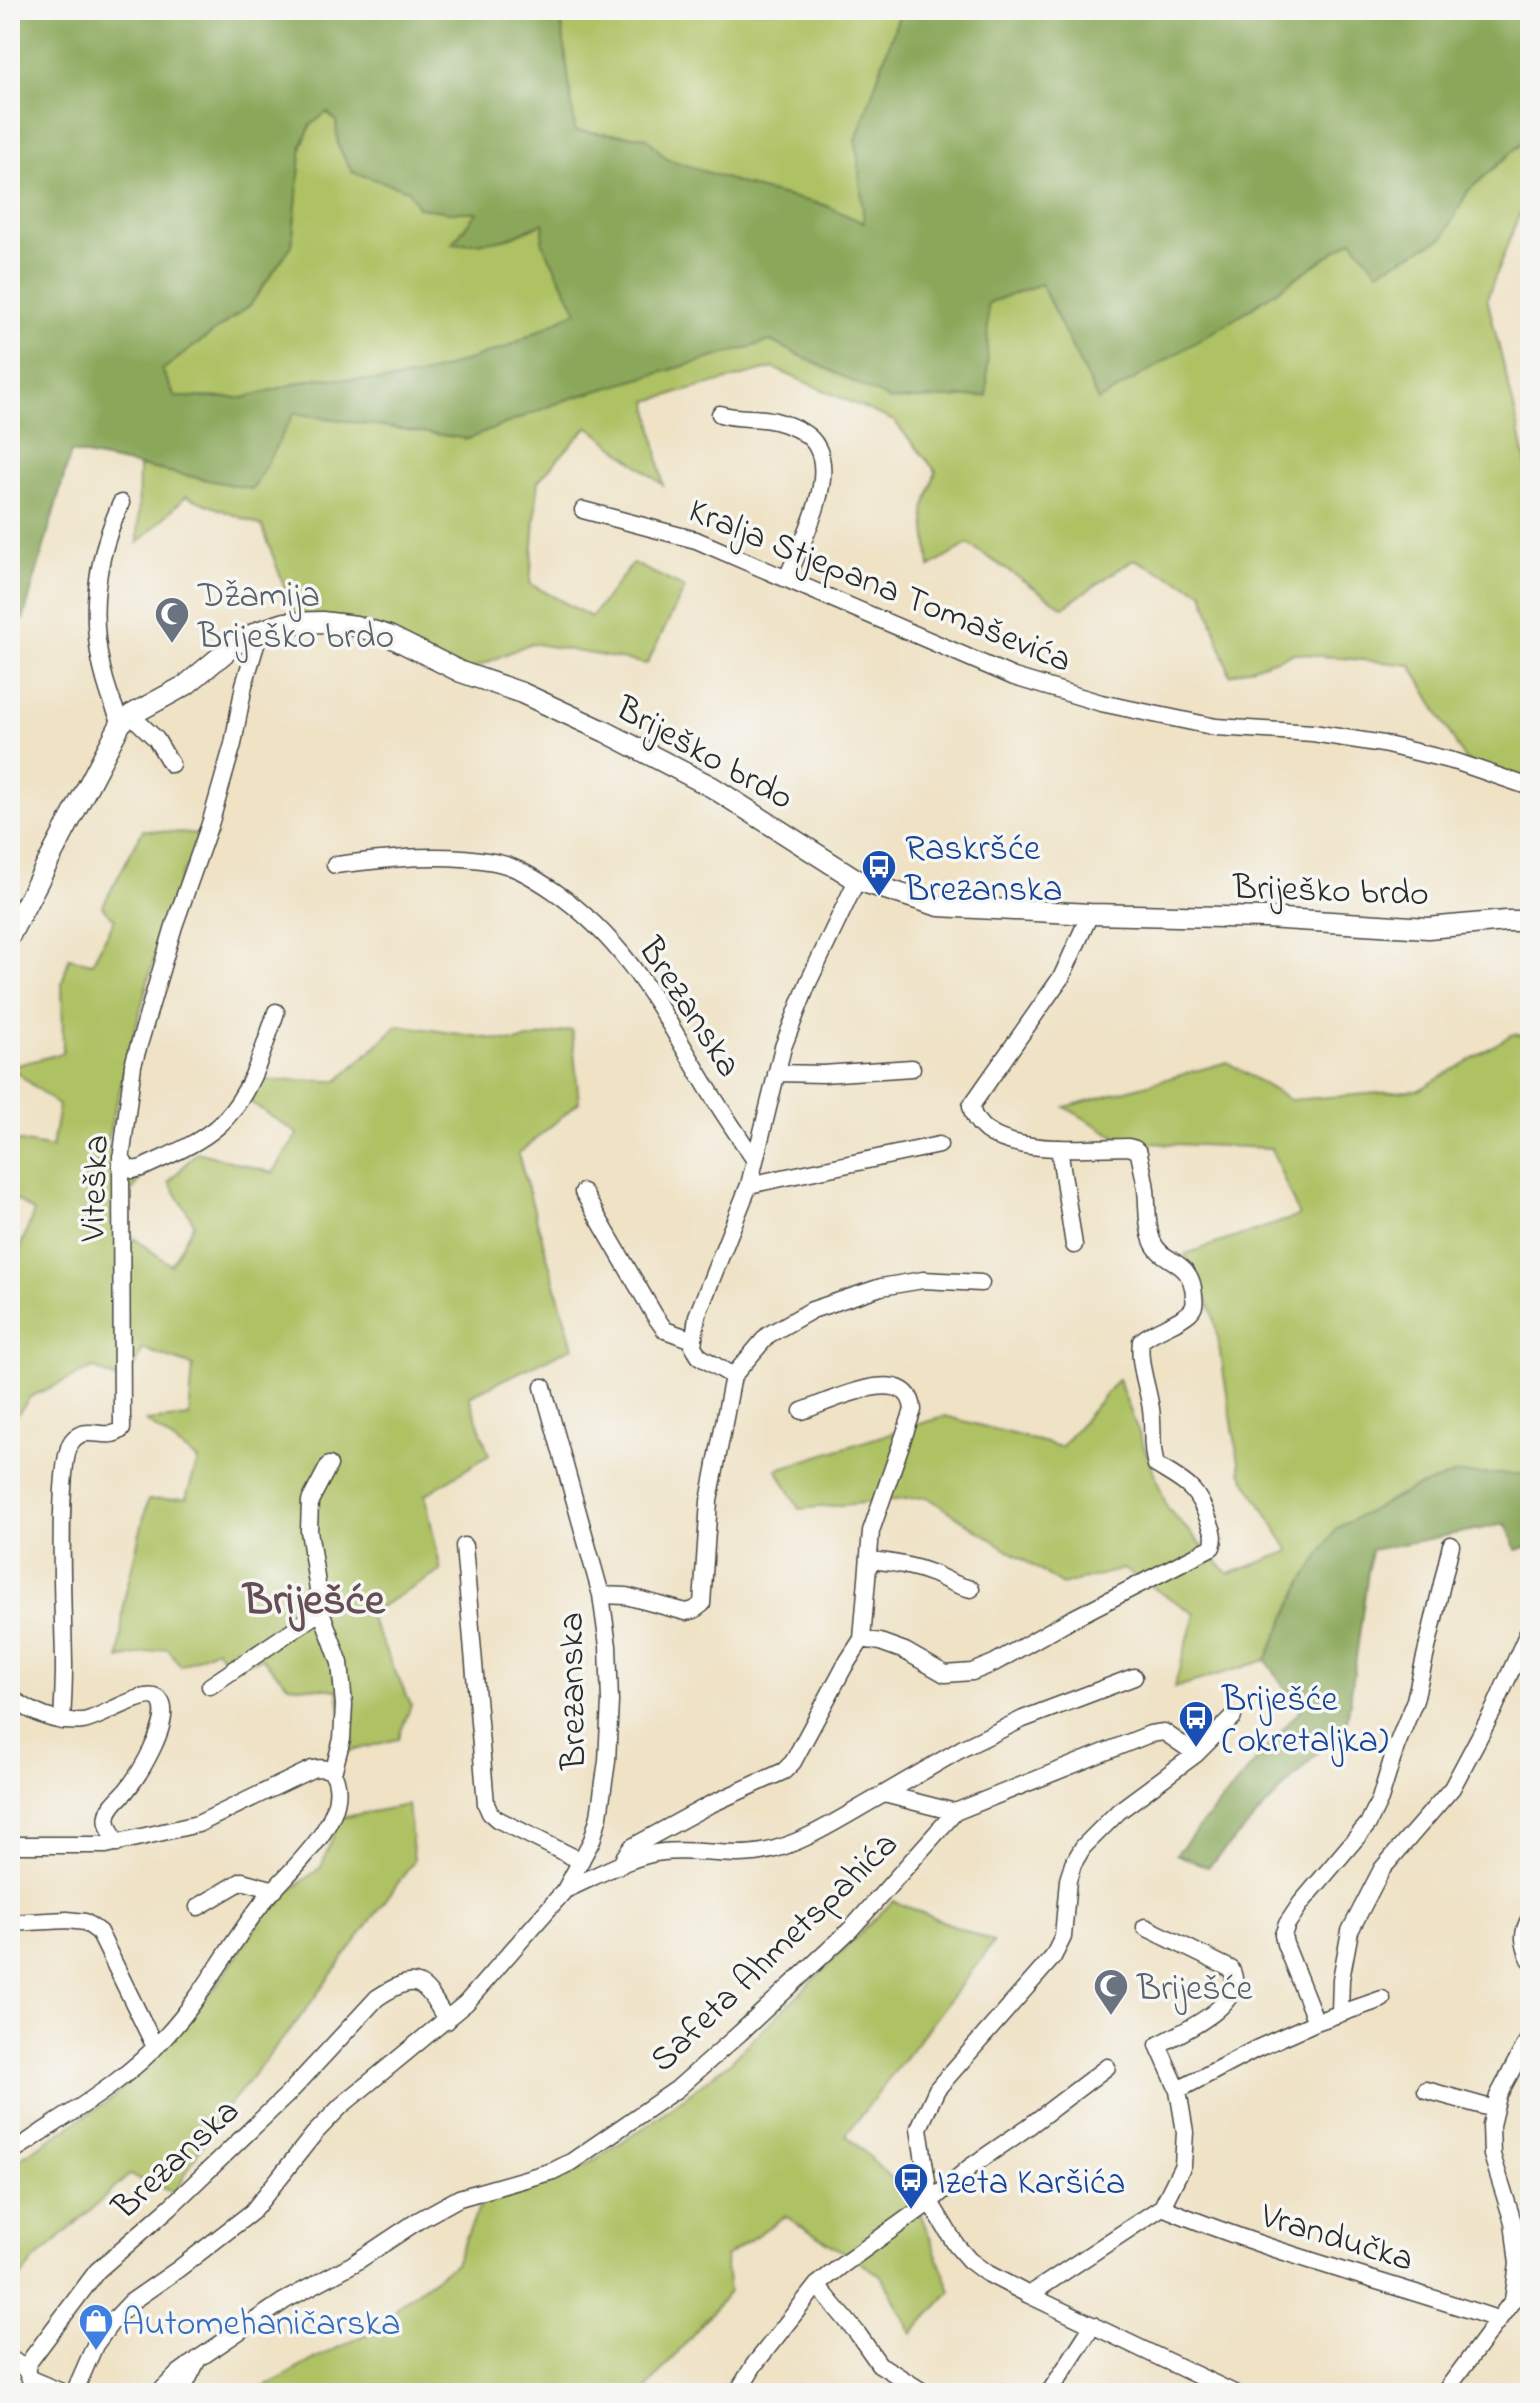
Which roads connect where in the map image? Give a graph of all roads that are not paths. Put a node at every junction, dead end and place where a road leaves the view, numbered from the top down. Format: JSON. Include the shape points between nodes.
{"nodes":[{"id":1,"x":720,"y":414,"type":"dead end"},
{"id":2,"x":121,"y":503,"type":"dead end"},
{"id":3,"x":583,"y":510,"type":"dead end"},
{"id":4,"x":787,"y":578,"type":"junction"},
{"id":5,"x":260,"y":631,"type":"junction"},
{"id":6,"x":126,"y":719,"type":"junction"},
{"id":7,"x":171,"y":764,"type":"dead end"},
{"id":8,"x":1530,"y":787,"type":"edge"},
{"id":9,"x":335,"y":865,"type":"dead end"},
{"id":10,"x":857,"y":880,"type":"junction"},
{"id":11,"x":1090,"y":914,"type":"junction"},
{"id":12,"x":1530,"y":921,"type":"edge"},
{"id":13,"x":10,"y":935,"type":"edge"},
{"id":14,"x":276,"y":1012,"type":"dead end"},
{"id":15,"x":912,"y":1068,"type":"dead end"},
{"id":16,"x":776,"y":1073,"type":"junction"},
{"id":17,"x":939,"y":1145,"type":"dead end"},
{"id":18,"x":1059,"y":1148,"type":"junction"},
{"id":19,"x":121,"y":1156,"type":"junction"},
{"id":20,"x":754,"y":1159,"type":"junction"},
{"id":21,"x":749,"y":1185,"type":"junction"},
{"id":22,"x":583,"y":1192,"type":"dead end"},
{"id":23,"x":1074,"y":1245,"type":"dead end"},
{"id":24,"x":981,"y":1283,"type":"dead end"},
{"id":25,"x":693,"y":1340,"type":"junction"},
{"id":26,"x":733,"y":1376,"type":"junction"},
{"id":27,"x":543,"y":1387,"type":"dead end"},
{"id":28,"x":802,"y":1411,"type":"dead end"},
{"id":29,"x":329,"y":1465,"type":"dead end"},
{"id":30,"x":1451,"y":1545,"type":"dead end"},
{"id":31,"x":464,"y":1546,"type":"dead end"},
{"id":32,"x":870,"y":1560,"type":"junction"},
{"id":33,"x":971,"y":1589,"type":"dead end"},
{"id":34,"x":601,"y":1595,"type":"junction"},
{"id":35,"x":321,"y":1611,"type":"junction"},
{"id":36,"x":1530,"y":1628,"type":"edge"},
{"id":37,"x":862,"y":1639,"type":"junction"},
{"id":38,"x":1134,"y":1677,"type":"dead end"},
{"id":39,"x":210,"y":1686,"type":"dead end"},
{"id":40,"x":10,"y":1697,"type":"edge"},
{"id":41,"x":1233,"y":1717,"type":"dead end"},
{"id":42,"x":62,"y":1721,"type":"junction"},
{"id":43,"x":1196,"y":1754,"type":"junction"},
{"id":44,"x":333,"y":1773,"type":"junction"},
{"id":45,"x":884,"y":1794,"type":"junction"},
{"id":46,"x":955,"y":1812,"type":"junction"},
{"id":47,"x":117,"y":1843,"type":"junction"},
{"id":48,"x":10,"y":1845,"type":"edge"},
{"id":49,"x":581,"y":1861,"type":"junction"},
{"id":50,"x":621,"y":1865,"type":"junction"},
{"id":51,"x":275,"y":1890,"type":"junction"},
{"id":52,"x":565,"y":1890,"type":"junction"},
{"id":53,"x":198,"y":1907,"type":"dead end"},
{"id":54,"x":1530,"y":1918,"type":"edge"},
{"id":55,"x":10,"y":1923,"type":"edge"},
{"id":56,"x":1145,"y":1927,"type":"dead end"},
{"id":57,"x":1530,"y":1959,"type":"edge"},
{"id":58,"x":1382,"y":1999,"type":"dead end"},
{"id":59,"x":1340,"y":2012,"type":"junction"},
{"id":60,"x":447,"y":2021,"type":"junction"},
{"id":61,"x":1316,"y":2022,"type":"junction"},
{"id":62,"x":1530,"y":2036,"type":"edge"},
{"id":63,"x":155,"y":2047,"type":"junction"},
{"id":64,"x":1107,"y":2067,"type":"dead end"},
{"id":65,"x":1178,"y":2090,"type":"junction"},
{"id":66,"x":1426,"y":2090,"type":"dead end"},
{"id":67,"x":1494,"y":2109,"type":"junction"},
{"id":68,"x":10,"y":2152,"type":"edge"},
{"id":69,"x":930,"y":2202,"type":"junction"},
{"id":70,"x":1162,"y":2207,"type":"junction"},
{"id":71,"x":817,"y":2285,"type":"junction"},
{"id":72,"x":1029,"y":2295,"type":"junction"},
{"id":73,"x":1497,"y":2319,"type":"junction"},
{"id":74,"x":1093,"y":2325,"type":"junction"},
{"id":75,"x":10,"y":2358,"type":"edge"},
{"id":76,"x":198,"y":2359,"type":"junction"},
{"id":77,"x":26,"y":2370,"type":"junction"},
{"id":78,"x":64,"y":2393,"type":"edge"},
{"id":79,"x":74,"y":2393,"type":"edge"},
{"id":80,"x":159,"y":2393,"type":"edge"},
{"id":81,"x":181,"y":2393,"type":"edge"},
{"id":82,"x":737,"y":2393,"type":"edge"},
{"id":83,"x":925,"y":2393,"type":"edge"},
{"id":84,"x":1049,"y":2393,"type":"edge"},
{"id":85,"x":1234,"y":2393,"type":"edge"},
{"id":86,"x":1444,"y":2393,"type":"edge"}],
"edges":[{"from":1,"to":4,"type":"street","via":[[792,427],[820,453],[821,492]]},
{"from":2,"to":6,"type":"street","via":[[109,530],[95,607],[108,694]]},
{"from":3,"to":4,"type":"street","name":"Kralja Stjepana Tomaševića","via":[[696,540]]},
{"from":4,"to":8,"type":"street","name":"Kralja Stjepana Tomaševića","via":[[1014,677],[1101,703],[1216,727],[1383,744]]},
{"from":5,"to":6,"type":"street","name":"Briješko brdo","via":[[239,641],[186,685]]},
{"from":5,"to":10,"type":"street","name":"Briješko brdo","via":[[285,623],[322,622],[389,636],[606,732],[712,787]]},
{"from":5,"to":19,"type":"street","name":"Viteška","via":[[211,821],[133,1065]]},
{"from":6,"to":7,"type":"street","via":[[156,739]]},
{"from":6,"to":13,"type":"street"},
{"from":9,"to":20,"type":"street","name":"Brezanska","via":[[420,856],[496,862],[533,877],[569,902],[623,953],[649,988]]},
{"from":10,"to":11,"type":"street","name":"Briješko brdo","via":[[939,906]]},
{"from":10,"to":16,"type":"street","name":"Brezanska","via":[[808,983]]},
{"from":11,"to":12,"type":"street","name":"Briješko brdo","via":[[1428,928]]},
{"from":11,"to":18,"type":"street","via":[[1062,976],[971,1106],[976,1120],[1003,1140]]},
{"from":14,"to":19,"type":"street","via":[[237,1105],[217,1127],[142,1168],[127,1167]]},
{"from":15,"to":16,"type":"street"},
{"from":16,"to":20,"type":"street","name":"Brezanska"},
{"from":17,"to":21,"type":"street"},
{"from":18,"to":23,"type":"street"},
{"from":18,"to":37,"type":"street","via":[[1113,1147],[1139,1153],[1152,1242],[1182,1265],[1194,1286],[1190,1313],[1148,1335],[1139,1352],[1156,1465],[1198,1494],[1214,1534],[1212,1547],[972,1672],[945,1674],[905,1651]]},
{"from":19,"to":42,"type":"street","name":"Viteška","via":[[122,1429],[109,1435],[80,1434],[66,1450]]},
{"from":20,"to":21,"type":"street","name":"Brezanska"},
{"from":21,"to":25,"type":"street","name":"Brezanska","via":[[697,1316]]},
{"from":22,"to":25,"type":"street","via":[[665,1330]]},
{"from":24,"to":26,"type":"street","name":"Brezanska","via":[[923,1280],[881,1287],[812,1310],[768,1335]]},
{"from":25,"to":26,"type":"street","via":[[699,1356]]},
{"from":26,"to":34,"type":"street","name":"Brezanska","via":[[709,1501],[702,1604],[686,1612]]},
{"from":27,"to":34,"type":"street"},
{"from":28,"to":32,"type":"street","via":[[875,1387],[894,1386],[912,1403],[871,1531]]},
{"from":29,"to":35,"type":"street","via":[[310,1501]]},
{"from":30,"to":61,"type":"street","via":[[1415,1700],[1380,1799],[1368,1824],[1301,1903],[1283,1935]]},
{"from":31,"to":49,"type":"street","via":[[486,1804],[497,1819]]},
{"from":32,"to":33,"type":"street","via":[[911,1567]]},
{"from":32,"to":37,"type":"street"},
{"from":34,"to":49,"type":"street","name":"Brezanska","via":[[608,1646],[607,1761],[599,1816]]},
{"from":35,"to":39,"type":"street"},
{"from":35,"to":44,"type":"street","via":[[340,1663],[344,1705]]},
{"from":36,"to":59,"type":"street","via":[[1452,1788],[1382,1869],[1350,1931]]},
{"from":37,"to":50,"type":"street","via":[[784,1771],[632,1847]]},
{"from":38,"to":45,"type":"street","via":[[1023,1719]]},
{"from":40,"to":42,"type":"street","via":[[48,1719]]},
{"from":41,"to":43,"type":"street"},
{"from":42,"to":47,"type":"street","via":[[86,1721],[145,1696],[161,1701],[160,1733],[107,1816]]},
{"from":43,"to":46,"type":"street","name":"Safeta Ahmetspahića","via":[[1164,1732],[1150,1734]]},
{"from":43,"to":69,"type":"street","via":[[1119,1811],[1083,1847],[1068,1880],[1063,1937],[1053,1957],[937,2089],[919,2128]]},
{"from":44,"to":47,"type":"street","via":[[312,1769],[198,1824]]},
{"from":44,"to":51,"type":"street","via":[[337,1786],[329,1823]]},
{"from":45,"to":46,"type":"street","name":"Safeta Ahmetspahića"},
{"from":45,"to":50,"type":"street","name":"Safeta Ahmetspahića","via":[[780,1848],[759,1853],[664,1851]]},
{"from":46,"to":76,"type":"street","name":"Safeta Ahmetspahića","via":[[851,1929],[665,2097],[553,2171],[459,2198],[419,2220]]},
{"from":47,"to":48,"type":"street"},
{"from":49,"to":52,"type":"street","name":"Brezanska"},
{"from":50,"to":52,"type":"street","name":"Safeta Ahmetspahića"},
{"from":51,"to":53,"type":"street","via":[[242,1881]]},
{"from":51,"to":63,"type":"street"},
{"from":52,"to":60,"type":"street","name":"Brezanska"},
{"from":54,"to":57,"type":"street","via":[[1523,1939]]},
{"from":55,"to":63,"type":"street","via":[[76,1921],[99,1932]]},
{"from":56,"to":65,"type":"street","via":[[1231,1969],[1235,1977],[1225,2003],[1158,2045]]},
{"from":58,"to":59,"type":"street"},
{"from":59,"to":61,"type":"street"},
{"from":60,"to":77,"type":"street","name":"Brezanska","via":[[421,1985],[408,1981],[377,1998],[288,2094],[97,2271]]},
{"from":60,"to":79,"type":"street","name":"Brezanska","via":[[341,2106],[252,2212],[131,2302],[95,2345]]},
{"from":61,"to":65,"type":"street"},
{"from":62,"to":67,"type":"street"},
{"from":63,"to":68,"type":"street","via":[[105,2091]]},
{"from":64,"to":69,"type":"street"},
{"from":65,"to":70,"type":"street","via":[[1185,2132],[1183,2165]]},
{"from":66,"to":67,"type":"street"},
{"from":67,"to":73,"type":"street","via":[[1492,2155],[1513,2222],[1518,2264],[1513,2300]]},
{"from":69,"to":71,"type":"street"},
{"from":69,"to":72,"type":"street","via":[[969,2260]]},
{"from":70,"to":72,"type":"street"},
{"from":70,"to":73,"type":"street","name":"Vrandučka","via":[[1272,2250]]},
{"from":71,"to":82,"type":"street"},
{"from":71,"to":83,"type":"street","via":[[879,2364]]},
{"from":72,"to":74,"type":"street"},
{"from":73,"to":86,"type":"street"},
{"from":74,"to":84,"type":"street"},
{"from":74,"to":85,"type":"street"},
{"from":75,"to":77,"type":"street"},
{"from":76,"to":80,"type":"street"},
{"from":76,"to":81,"type":"street","name":"Safeta Ahmetspahića"},
{"from":77,"to":78,"type":"street","via":[[30,2379]]}]}
